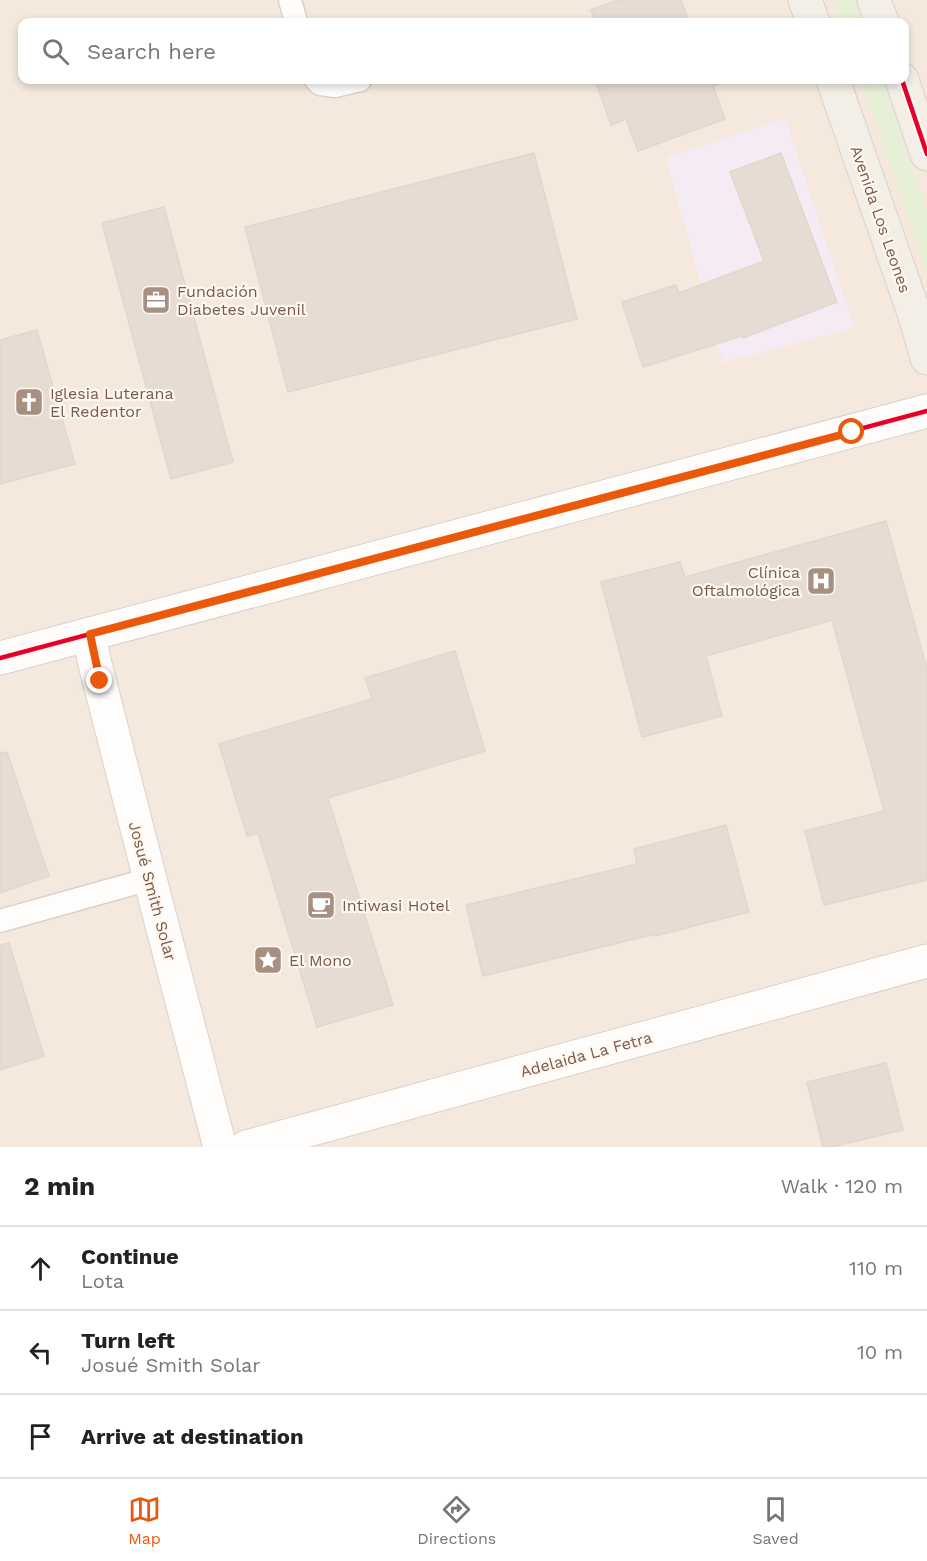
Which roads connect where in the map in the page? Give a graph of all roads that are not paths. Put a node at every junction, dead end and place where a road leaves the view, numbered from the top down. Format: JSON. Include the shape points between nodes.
{"nodes":[{"id":1,"x":290,"y":0,"type":"edge"},
{"id":2,"x":805,"y":0,"type":"edge"},
{"id":3,"x":874,"y":0,"type":"edge"},
{"id":4,"x":295,"y":18,"type":"edge"},
{"id":5,"x":812,"y":18,"type":"edge"},
{"id":6,"x":881,"y":18,"type":"edge"},
{"id":7,"x":320,"y":84,"type":"edge"},
{"id":8,"x":343,"y":84,"type":"edge"},
{"id":9,"x":834,"y":84,"type":"edge"},
{"id":10,"x":903,"y":84,"type":"edge"},
{"id":11,"x":927,"y":154,"type":"edge"},
{"id":12,"x":927,"y":358,"type":"edge"},
{"id":13,"x":927,"y":411,"type":"edge"},
{"id":14,"x":90,"y":634,"type":"junction"},
{"id":15,"x":0,"y":658,"type":"edge"},
{"id":16,"x":150,"y":879,"type":"junction"},
{"id":17,"x":0,"y":921,"type":"edge"},
{"id":18,"x":927,"y":961,"type":"edge"},
{"id":19,"x":220,"y":1147,"type":"edge"},
{"id":20,"x":246,"y":1147,"type":"edge"}],
"edges":[{"from":1,"to":4,"type":"lane"},
{"from":2,"to":5,"type":"main road"},
{"from":3,"to":6,"type":"main road"},
{"from":7,"to":8,"type":"lane"},
{"from":9,"to":12,"type":"main road","name":"Avenida Los Leones"},
{"from":10,"to":11,"type":"main road"},
{"from":13,"to":14,"type":"street"},
{"from":14,"to":15,"type":"street"},
{"from":14,"to":16,"type":"street","name":"Josué Smith Solar"},
{"from":16,"to":17,"type":"lane"},
{"from":16,"to":19,"type":"street","name":"Josué Smith Solar"},
{"from":18,"to":20,"type":"street","name":"Adelaida La Fetra"}]}
